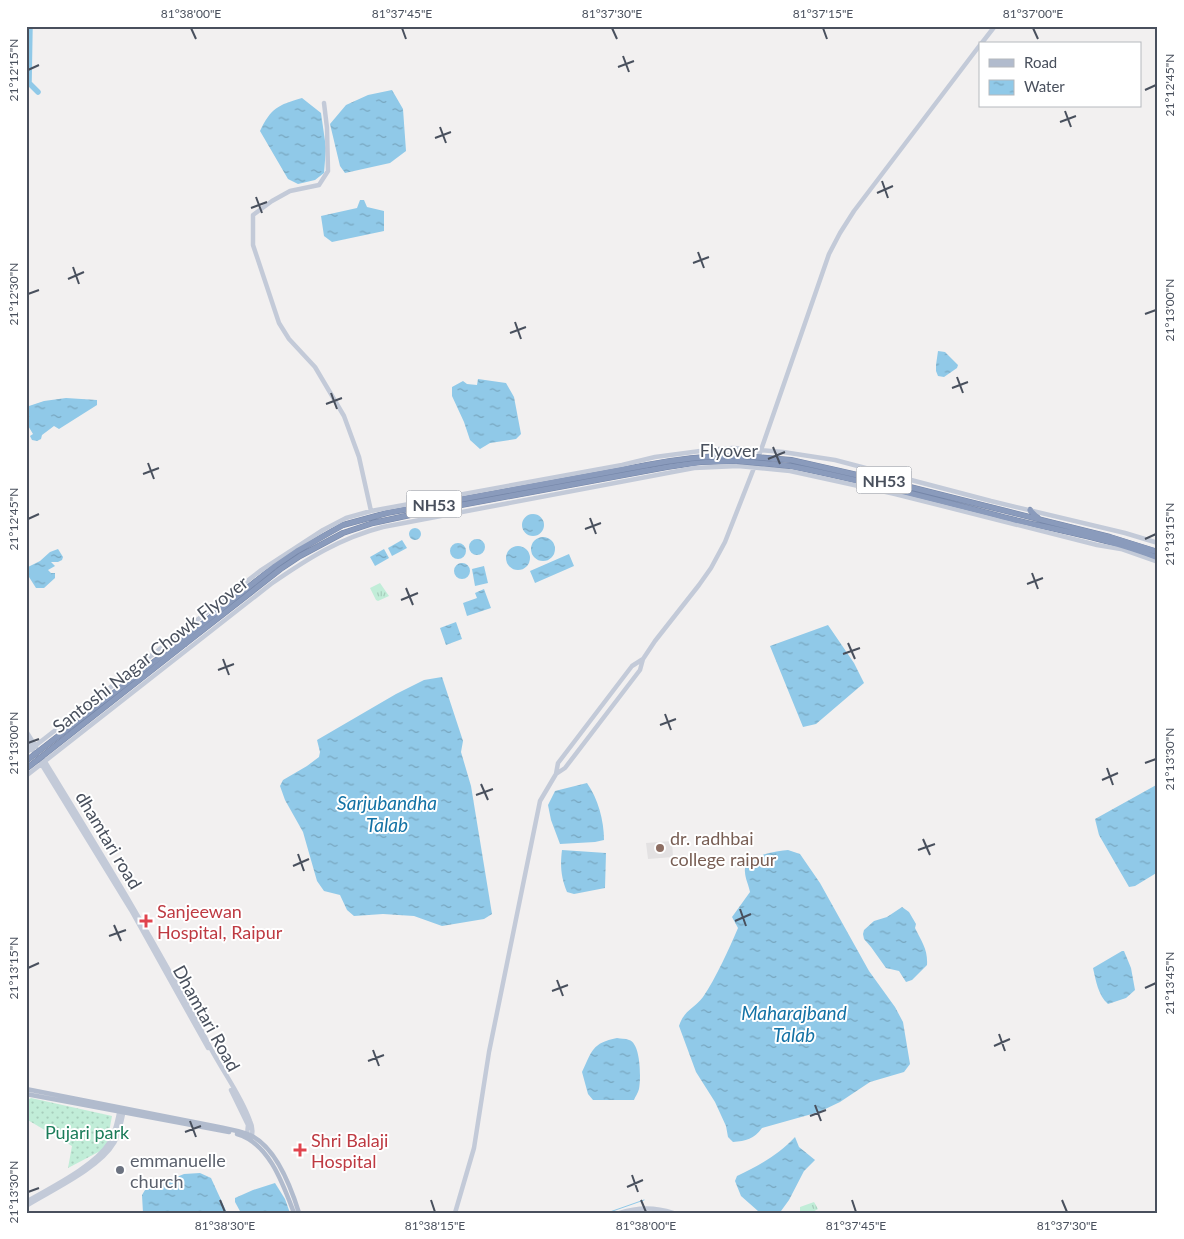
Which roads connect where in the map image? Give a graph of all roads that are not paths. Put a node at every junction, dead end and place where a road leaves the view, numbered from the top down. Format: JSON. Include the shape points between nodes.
{"nodes":[{"id":1,"x":995,"y":26,"type":"edge"},
{"id":2,"x":983,"y":42,"type":"edge"},
{"id":3,"x":979,"y":47,"type":"edge"},
{"id":4,"x":324,"y":103,"type":"dead end"},
{"id":5,"x":761,"y":450,"type":"junction"},
{"id":6,"x":754,"y":466,"type":"junction"},
{"id":7,"x":622,"y":467,"type":"junction"},
{"id":8,"x":647,"y":468,"type":"junction"},
{"id":9,"x":615,"y":477,"type":"junction"},
{"id":10,"x":615,"y":484,"type":"junction"},
{"id":11,"x":1030,"y":510,"type":"junction"},
{"id":12,"x":371,"y":511,"type":"junction"},
{"id":13,"x":998,"y":512,"type":"junction"},
{"id":14,"x":1039,"y":520,"type":"junction"},
{"id":15,"x":1048,"y":528,"type":"junction"},
{"id":16,"x":1040,"y":530,"type":"junction"},
{"id":17,"x":1158,"y":543,"type":"edge"},
{"id":18,"x":1158,"y":552,"type":"edge"},
{"id":19,"x":1158,"y":560,"type":"edge"},
{"id":20,"x":258,"y":577,"type":"junction"},
{"id":21,"x":269,"y":582,"type":"junction"},
{"id":22,"x":183,"y":642,"type":"junction"},
{"id":23,"x":643,"y":658,"type":"junction"},
{"id":24,"x":26,"y":731,"type":"edge"},
{"id":25,"x":26,"y":739,"type":"edge"},
{"id":26,"x":34,"y":748,"type":"junction"},
{"id":27,"x":26,"y":753,"type":"edge"},
{"id":28,"x":26,"y":761,"type":"edge"},
{"id":29,"x":43,"y":763,"type":"junction"},
{"id":30,"x":558,"y":763,"type":"junction"},
{"id":31,"x":565,"y":768,"type":"junction"},
{"id":32,"x":26,"y":769,"type":"edge"},
{"id":33,"x":556,"y":774,"type":"junction"},
{"id":34,"x":26,"y":776,"type":"edge"},
{"id":35,"x":26,"y":1089,"type":"edge"},
{"id":36,"x":26,"y":1094,"type":"edge"},
{"id":37,"x":122,"y":1110,"type":"junction"},
{"id":38,"x":249,"y":1137,"type":"junction"},
{"id":39,"x":26,"y":1202,"type":"edge"},
{"id":40,"x":26,"y":1206,"type":"edge"},
{"id":41,"x":663,"y":1210,"type":"junction"},
{"id":42,"x":294,"y":1213,"type":"edge"},
{"id":43,"x":300,"y":1213,"type":"edge"},
{"id":44,"x":455,"y":1213,"type":"edge"},
{"id":45,"x":620,"y":1213,"type":"edge"},
{"id":46,"x":631,"y":1213,"type":"edge"},
{"id":47,"x":673,"y":1213,"type":"edge"}],
"edges":[{"from":1,"to":2,"type":"street"},
{"from":3,"to":5,"type":"street","via":[[840,233],[829,254]]},
{"from":4,"to":12,"type":"street","via":[[328,171],[319,185],[290,191],[254,215],[253,245],[279,323],[289,339],[316,367],[346,420],[359,457]]},
{"from":5,"to":6,"type":"street"},
{"from":5,"to":7,"type":"street","via":[[733,448],[672,454]]},
{"from":5,"to":11,"type":"street","via":[[835,460]]},
{"from":6,"to":10,"type":"street","via":[[694,468]]},
{"from":6,"to":16,"type":"street","via":[[790,470]]},
{"from":6,"to":23,"type":"street","via":[[725,542],[711,568]]},
{"from":7,"to":8,"type":"highway","name":"Flyover","number":"NH53"},
{"from":7,"to":12,"type":"street"},
{"from":7,"to":20,"type":"highway","number":"NH53","via":[[361,520],[326,534]]},
{"from":8,"to":9,"type":"highway","name":"Flyover","number":"NH53"},
{"from":8,"to":13,"type":"highway","name":"Flyover","number":"NH53","bridge":true,"via":[[680,459],[720,456],[791,460]]},
{"from":9,"to":10,"type":"highway"},
{"from":9,"to":21,"type":"highway","number":"NH53","via":[[373,523],[322,543],[300,556]]},
{"from":10,"to":21,"type":"street","via":[[365,532],[345,539]]},
{"from":11,"to":14,"type":"highway"},
{"from":11,"to":17,"type":"street"},
{"from":12,"to":20,"type":"street","via":[[346,518],[323,530]]},
{"from":13,"to":14,"type":"highway","name":"Flyover","number":"NH53"},
{"from":13,"to":15,"type":"highway","name":"Flyover","number":"NH53"},
{"from":14,"to":18,"type":"highway","number":"NH53"},
{"from":15,"to":16,"type":"highway"},
{"from":15,"to":19,"type":"highway","number":"NH53","via":[[1128,548]]},
{"from":16,"to":19,"type":"street"},
{"from":20,"to":22,"type":"highway","name":"Santoshi Nagar Chowk Flyover","number":"NH53"},
{"from":20,"to":26,"type":"street"},
{"from":21,"to":22,"type":"highway","name":"Santoshi Nagar Chowk Flyover","number":"NH53"},
{"from":21,"to":29,"type":"street"},
{"from":22,"to":28,"type":"highway","name":"Santoshi Nagar Chowk Flyover","number":"NH53","bridge":true},
{"from":22,"to":32,"type":"highway","name":"Santoshi Nagar Chowk Flyover","number":"NH53","bridge":true},
{"from":23,"to":30,"type":"street","via":[[632,666]]},
{"from":23,"to":31,"type":"street","via":[[640,670]]},
{"from":24,"to":26,"type":"street"},
{"from":25,"to":26,"type":"street"},
{"from":26,"to":27,"type":"street"},
{"from":26,"to":29,"type":"street"},
{"from":29,"to":34,"type":"street"},
{"from":29,"to":38,"type":"street","name":"Dhamtari Road","via":[[188,1011],[247,1122]]},
{"from":29,"to":38,"type":"street","name":"dhamtari road","via":[[135,911],[192,1011],[251,1123]]},
{"from":30,"to":31,"type":"street"},
{"from":30,"to":33,"type":"street"},
{"from":31,"to":33,"type":"street"},
{"from":33,"to":44,"type":"street","via":[[538,809],[489,1052],[474,1148]]},
{"from":35,"to":37,"type":"main road"},
{"from":36,"to":37,"type":"main road"},
{"from":37,"to":38,"type":"main road","via":[[219,1127]]},
{"from":37,"to":39,"type":"street","via":[[116,1130],[100,1154]]},
{"from":37,"to":40,"type":"street","via":[[118,1135],[105,1155]]},
{"from":38,"to":42,"type":"main road","via":[[269,1160]]},
{"from":38,"to":43,"type":"main road","via":[[270,1151],[290,1186]]},
{"from":41,"to":45,"type":"street","via":[[634,1208]]},
{"from":41,"to":46,"type":"street"},
{"from":41,"to":47,"type":"street"}]}
